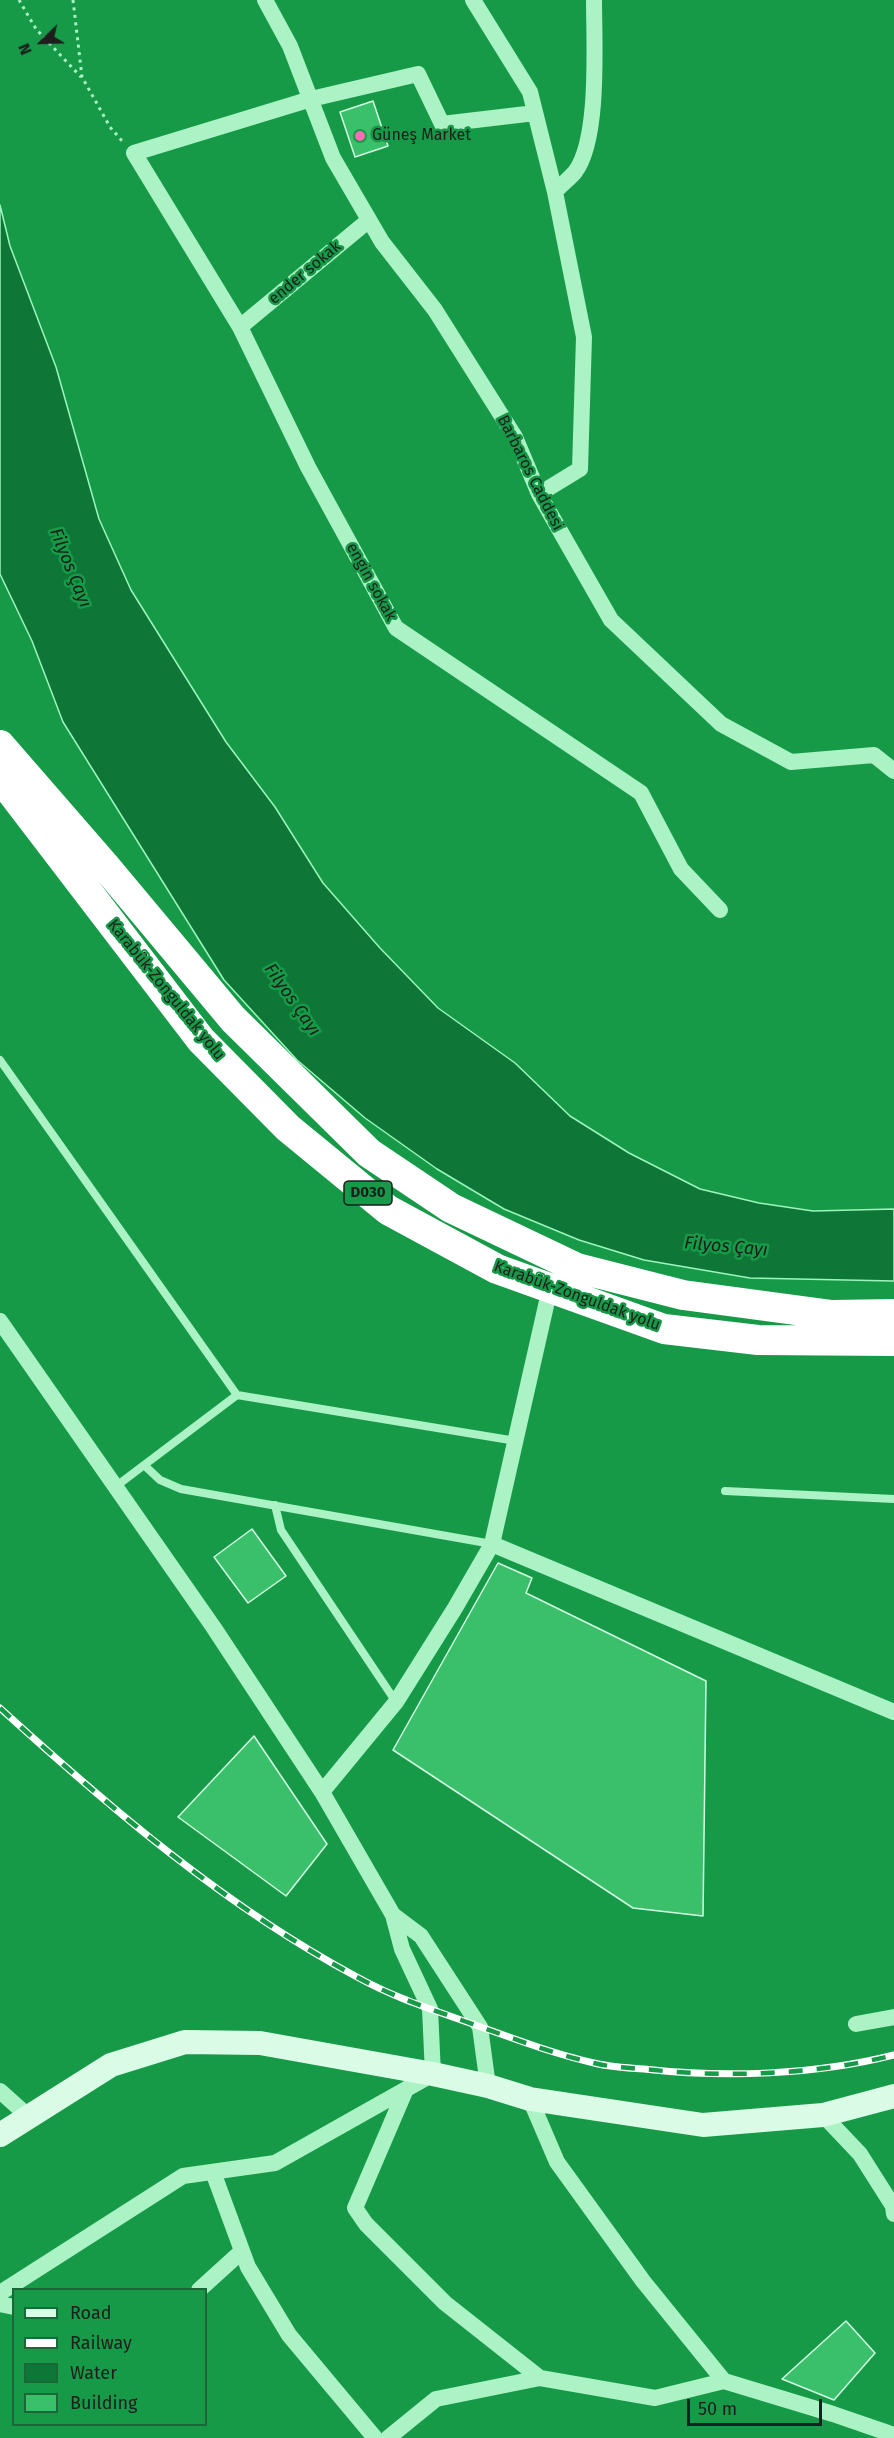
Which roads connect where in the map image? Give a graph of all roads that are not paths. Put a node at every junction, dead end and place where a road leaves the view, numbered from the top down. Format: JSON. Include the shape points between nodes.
{"nodes":[{"id":1,"x":265,"y":0,"type":"edge"},
{"id":2,"x":473,"y":0,"type":"edge"},
{"id":3,"x":594,"y":0,"type":"edge"},
{"id":4,"x":311,"y":99,"type":"junction"},
{"id":5,"x":536,"y":113,"type":"junction"},
{"id":6,"x":555,"y":192,"type":"junction"},
{"id":7,"x":369,"y":220,"type":"junction"},
{"id":8,"x":240,"y":327,"type":"junction"},
{"id":9,"x":539,"y":494,"type":"junction"},
{"id":10,"x":0,"y":745,"type":"edge"},
{"id":11,"x":894,"y":771,"type":"edge"},
{"id":12,"x":0,"y":777,"type":"edge"},
{"id":13,"x":720,"y":910,"type":"dead end"},
{"id":14,"x":0,"y":1060,"type":"edge"},
{"id":15,"x":550,"y":1288,"type":"junction"},
{"id":16,"x":894,"y":1314,"type":"edge"},
{"id":17,"x":0,"y":1321,"type":"edge"},
{"id":18,"x":894,"y":1341,"type":"edge"},
{"id":19,"x":237,"y":1395,"type":"junction"},
{"id":20,"x":516,"y":1441,"type":"junction"},
{"id":21,"x":144,"y":1465,"type":"junction"},
{"id":22,"x":115,"y":1487,"type":"junction"},
{"id":23,"x":725,"y":1491,"type":"dead end"},
{"id":24,"x":894,"y":1498,"type":"edge"},
{"id":25,"x":275,"y":1506,"type":"junction"},
{"id":26,"x":492,"y":1544,"type":"junction"},
{"id":27,"x":396,"y":1702,"type":"junction"},
{"id":28,"x":894,"y":1712,"type":"edge"},
{"id":29,"x":322,"y":1792,"type":"junction"},
{"id":30,"x":393,"y":1916,"type":"junction"},
{"id":31,"x":894,"y":2017,"type":"edge"},
{"id":32,"x":856,"y":2024,"type":"dead end"},
{"id":33,"x":433,"y":2074,"type":"junction"},
{"id":34,"x":488,"y":2086,"type":"junction"},
{"id":35,"x":406,"y":2089,"type":"junction"},
{"id":36,"x":0,"y":2091,"type":"edge"},
{"id":37,"x":894,"y":2096,"type":"edge"},
{"id":38,"x":530,"y":2099,"type":"junction"},
{"id":39,"x":823,"y":2115,"type":"junction"},
{"id":40,"x":29,"y":2117,"type":"junction"},
{"id":41,"x":0,"y":2135,"type":"edge"},
{"id":42,"x":213,"y":2172,"type":"junction"},
{"id":43,"x":894,"y":2214,"type":"edge"},
{"id":44,"x":242,"y":2251,"type":"junction"},
{"id":45,"x":201,"y":2288,"type":"edge"},
{"id":46,"x":0,"y":2292,"type":"edge"},
{"id":47,"x":540,"y":2378,"type":"junction"},
{"id":48,"x":724,"y":2381,"type":"junction"},
{"id":49,"x":894,"y":2435,"type":"edge"},
{"id":50,"x":375,"y":2438,"type":"edge"},
{"id":51,"x":388,"y":2438,"type":"edge"}],
"edges":[{"from":1,"to":4,"type":"street","name":"Barbaros Caddesi","via":[[290,46]]},
{"from":2,"to":5,"type":"street","via":[[530,92]]},
{"from":3,"to":6,"type":"street","via":[[590,135],[576,171]]},
{"from":4,"to":5,"type":"street","via":[[418,74],[442,124]]},
{"from":4,"to":7,"type":"street","name":"Barbaros Caddesi","via":[[333,158]]},
{"from":4,"to":8,"type":"street","name":"engin sokak","via":[[134,153]]},
{"from":5,"to":6,"type":"street"},
{"from":6,"to":9,"type":"street","via":[[584,337],[580,469]]},
{"from":7,"to":8,"type":"street","name":"ender sokak"},
{"from":7,"to":9,"type":"street","name":"Barbaros Caddesi","via":[[435,310],[515,437]]},
{"from":8,"to":13,"type":"street","name":"engin sokak","via":[[308,467],[396,628],[641,793],[681,868]]},
{"from":9,"to":11,"type":"street","name":"Barbaros Caddesi","via":[[611,620],[722,724],[791,762],[874,755]]},
{"from":10,"to":16,"type":"highway","name":"Karabük-Zonguldak yolu","number":"D030","via":[[233,1019],[369,1154],[451,1208],[577,1268],[683,1295],[832,1315]]},
{"from":12,"to":15,"type":"highway","name":"Karabük-Zonguldak yolu","number":"D030","via":[[201,1040],[288,1128],[388,1210],[497,1269]]},
{"from":14,"to":19,"type":"lane"},
{"from":15,"to":18,"type":"highway","name":"Karabük-Zonguldak yolu","number":"D030","via":[[664,1329],[758,1340]]},
{"from":15,"to":20,"type":"street"},
{"from":17,"to":22,"type":"street"},
{"from":19,"to":20,"type":"lane"},
{"from":19,"to":21,"type":"lane"},
{"from":20,"to":26,"type":"street"},
{"from":21,"to":22,"type":"lane"},
{"from":21,"to":25,"type":"lane","via":[[160,1480],[181,1489]]},
{"from":22,"to":29,"type":"street"},
{"from":23,"to":24,"type":"lane"},
{"from":25,"to":26,"type":"lane"},
{"from":25,"to":27,"type":"lane","via":[[281,1530]]},
{"from":26,"to":27,"type":"street"},
{"from":26,"to":28,"type":"street"},
{"from":27,"to":29,"type":"street"},
{"from":29,"to":30,"type":"street"},
{"from":30,"to":33,"type":"street","via":[[402,1949],[430,2008]]},
{"from":30,"to":34,"type":"street","via":[[421,1936],[480,2027]]},
{"from":31,"to":32,"type":"street"},
{"from":33,"to":34,"type":"main road"},
{"from":33,"to":35,"type":"street"},
{"from":33,"to":40,"type":"main road","via":[[260,2043],[185,2042],[111,2065]]},
{"from":34,"to":38,"type":"main road"},
{"from":35,"to":42,"type":"street","via":[[275,2163]]},
{"from":35,"to":47,"type":"street","via":[[355,2208],[366,2224],[445,2303]]},
{"from":36,"to":40,"type":"street"},
{"from":37,"to":39,"type":"main road"},
{"from":38,"to":39,"type":"main road","via":[[703,2125]]},
{"from":38,"to":48,"type":"street","via":[[557,2162],[643,2281]]},
{"from":39,"to":43,"type":"street","via":[[860,2154],[893,2206]]},
{"from":40,"to":41,"type":"main road"},
{"from":42,"to":44,"type":"street"},
{"from":42,"to":46,"type":"street","via":[[183,2176]]},
{"from":44,"to":45,"type":"street"},
{"from":44,"to":50,"type":"street","via":[[289,2335]]},
{"from":47,"to":48,"type":"street","via":[[655,2398]]},
{"from":47,"to":51,"type":"street","via":[[436,2399]]},
{"from":48,"to":49,"type":"street"}]}
